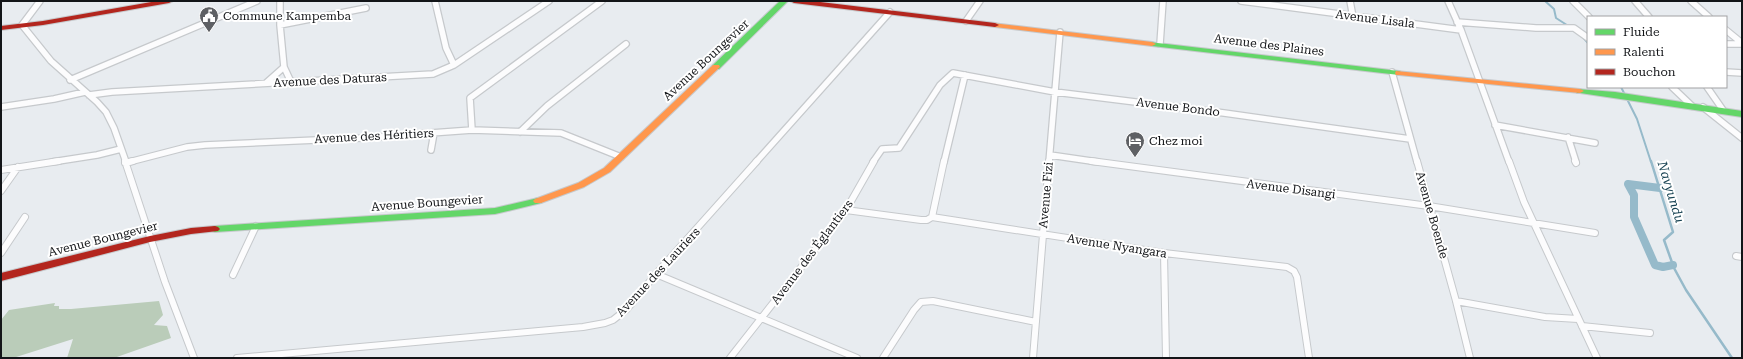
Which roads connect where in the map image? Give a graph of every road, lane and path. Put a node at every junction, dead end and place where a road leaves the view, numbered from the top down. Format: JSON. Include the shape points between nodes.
{"nodes":[{"id":1,"x":40,"y":1,"type":"edge"},
{"id":2,"x":170,"y":1,"type":"edge"},
{"id":3,"x":257,"y":1,"type":"edge"},
{"id":4,"x":280,"y":1,"type":"edge"},
{"id":5,"x":435,"y":1,"type":"edge"},
{"id":6,"x":549,"y":1,"type":"edge"},
{"id":7,"x":602,"y":1,"type":"edge"},
{"id":8,"x":784,"y":1,"type":"edge"},
{"id":9,"x":796,"y":1,"type":"edge"},
{"id":10,"x":980,"y":1,"type":"edge"},
{"id":11,"x":1163,"y":1,"type":"edge"},
{"id":12,"x":1241,"y":1,"type":"edge"},
{"id":13,"x":1350,"y":1,"type":"edge"},
{"id":14,"x":1448,"y":1,"type":"edge"},
{"id":15,"x":1573,"y":1,"type":"edge"},
{"id":16,"x":1635,"y":1,"type":"edge"},
{"id":17,"x":1691,"y":1,"type":"edge"},
{"id":18,"x":366,"y":8,"type":"dead end"},
{"id":19,"x":890,"y":12,"type":"junction"},
{"id":20,"x":1354,"y":16,"type":"junction"},
{"id":21,"x":1588,"y":16,"type":"edge"},
{"id":22,"x":1648,"y":16,"type":"edge"},
{"id":23,"x":1708,"y":16,"type":"edge"},
{"id":24,"x":966,"y":21,"type":"junction"},
{"id":25,"x":1458,"y":22,"type":"junction"},
{"id":26,"x":280,"y":24,"type":"junction"},
{"id":27,"x":22,"y":25,"type":"junction"},
{"id":28,"x":1,"y":28,"type":"edge"},
{"id":29,"x":1461,"y":30,"type":"junction"},
{"id":30,"x":1727,"y":31,"type":"edge"},
{"id":31,"x":1060,"y":32,"type":"junction"},
{"id":32,"x":1587,"y":37,"type":"edge"},
{"id":33,"x":1742,"y":43,"type":"edge"},
{"id":34,"x":626,"y":44,"type":"dead end"},
{"id":35,"x":1160,"y":44,"type":"junction"},
{"id":36,"x":1727,"y":44,"type":"edge"},
{"id":37,"x":454,"y":65,"type":"junction"},
{"id":38,"x":284,"y":67,"type":"junction"},
{"id":39,"x":1392,"y":72,"type":"junction"},
{"id":40,"x":1727,"y":72,"type":"edge"},
{"id":41,"x":1742,"y":73,"type":"edge"},
{"id":42,"x":965,"y":75,"type":"junction"},
{"id":43,"x":948,"y":76,"type":"joint"},
{"id":44,"x":70,"y":80,"type":"junction"},
{"id":45,"x":1478,"y":80,"type":"junction"},
{"id":46,"x":291,"y":82,"type":"junction"},
{"id":47,"x":266,"y":83,"type":"junction"},
{"id":48,"x":1673,"y":88,"type":"edge"},
{"id":49,"x":1708,"y":88,"type":"edge"},
{"id":50,"x":1055,"y":92,"type":"junction"},
{"id":51,"x":87,"y":93,"type":"junction"},
{"id":52,"x":1692,"y":106,"type":"junction"},
{"id":53,"x":1,"y":107,"type":"edge"},
{"id":54,"x":1703,"y":107,"type":"junction"},
{"id":55,"x":1723,"y":110,"type":"junction"},
{"id":56,"x":1742,"y":114,"type":"edge"},
{"id":57,"x":1495,"y":125,"type":"junction"},
{"id":58,"x":472,"y":130,"type":"junction"},
{"id":59,"x":520,"y":132,"type":"junction"},
{"id":60,"x":434,"y":133,"type":"junction"},
{"id":61,"x":1568,"y":137,"type":"junction"},
{"id":62,"x":1742,"y":138,"type":"edge"},
{"id":63,"x":1410,"y":139,"type":"junction"},
{"id":64,"x":1595,"y":143,"type":"dead end"},
{"id":65,"x":121,"y":149,"type":"junction"},
{"id":66,"x":431,"y":150,"type":"dead end"},
{"id":67,"x":1050,"y":155,"type":"junction"},
{"id":68,"x":621,"y":157,"type":"junction"},
{"id":69,"x":126,"y":163,"type":"junction"},
{"id":70,"x":1576,"y":163,"type":"dead end"},
{"id":71,"x":18,"y":167,"type":"junction"},
{"id":72,"x":1,"y":170,"type":"edge"},
{"id":73,"x":1,"y":191,"type":"edge"},
{"id":74,"x":1429,"y":206,"type":"junction"},
{"id":75,"x":846,"y":210,"type":"junction"},
{"id":76,"x":932,"y":217,"type":"junction"},
{"id":77,"x":25,"y":218,"type":"dead end"},
{"id":78,"x":1533,"y":222,"type":"junction"},
{"id":79,"x":256,"y":226,"type":"junction"},
{"id":80,"x":1595,"y":233,"type":"dead end"},
{"id":81,"x":1043,"y":234,"type":"junction"},
{"id":82,"x":150,"y":239,"type":"junction"},
{"id":83,"x":1,"y":253,"type":"edge"},
{"id":84,"x":1164,"y":253,"type":"junction"},
{"id":85,"x":656,"y":274,"type":"junction"},
{"id":86,"x":233,"y":275,"type":"dead end"},
{"id":87,"x":1,"y":277,"type":"edge"},
{"id":88,"x":1456,"y":301,"type":"junction"},
{"id":89,"x":761,"y":318,"type":"junction"},
{"id":90,"x":1036,"y":322,"type":"junction"},
{"id":91,"x":1580,"y":322,"type":"junction"},
{"id":92,"x":1650,"y":333,"type":"dead end"},
{"id":93,"x":194,"y":358,"type":"edge"},
{"id":94,"x":237,"y":358,"type":"edge"},
{"id":95,"x":730,"y":358,"type":"edge"},
{"id":96,"x":857,"y":358,"type":"edge"},
{"id":97,"x":883,"y":358,"type":"edge"},
{"id":98,"x":1033,"y":358,"type":"edge"},
{"id":99,"x":1166,"y":358,"type":"edge"},
{"id":100,"x":1308,"y":358,"type":"edge"},
{"id":101,"x":1470,"y":358,"type":"edge"},
{"id":102,"x":1597,"y":358,"type":"edge"}],
"edges":[{"from":1,"to":27,"type":"street"},
{"from":2,"to":27,"type":"street"},
{"from":3,"to":44,"type":"street"},
{"from":4,"to":26,"type":"street"},
{"from":5,"to":37,"type":"street","via":[[446,48]]},
{"from":6,"to":37,"type":"street","name":"Avenue des Daturas"},
{"from":7,"to":58,"type":"street","via":[[470,98],[468,102],[474,122]]},
{"from":8,"to":68,"type":"street","name":"Avenue Boungevier"},
{"from":9,"to":19,"type":"street","name":"Avenue des Plaines"},
{"from":10,"to":24,"type":"street"},
{"from":11,"to":35,"type":"street"},
{"from":12,"to":20,"type":"street","name":"Avenue Lisala"},
{"from":13,"to":20,"type":"street"},
{"from":14,"to":25,"type":"street"},
{"from":15,"to":21,"type":"street"},
{"from":16,"to":22,"type":"street"},
{"from":17,"to":23,"type":"street"},
{"from":18,"to":26,"type":"street"},
{"from":19,"to":24,"type":"street","name":"Avenue des Plaines"},
{"from":19,"to":85,"type":"street","name":"Avenue des Lauriers"},
{"from":20,"to":29,"type":"street","name":"Avenue Lisala"},
{"from":24,"to":31,"type":"street","name":"Avenue des Plaines"},
{"from":25,"to":29,"type":"street"},
{"from":25,"to":32,"type":"street","via":[[1571,28]]},
{"from":26,"to":38,"type":"street"},
{"from":27,"to":28,"type":"street"},
{"from":27,"to":44,"type":"street"},
{"from":29,"to":45,"type":"street"},
{"from":30,"to":33,"type":"street"},
{"from":31,"to":35,"type":"street","name":"Avenue des Plaines"},
{"from":31,"to":50,"type":"street","name":"Avenue Fizi"},
{"from":33,"to":36,"type":"street"},
{"from":34,"to":59,"type":"street","via":[[547,106]]},
{"from":35,"to":39,"type":"street","name":"Avenue des Plaines"},
{"from":37,"to":46,"type":"street","name":"Avenue des Daturas","via":[[440,72],[422,76]]},
{"from":38,"to":46,"type":"street"},
{"from":38,"to":47,"type":"street"},
{"from":39,"to":45,"type":"street","name":"Avenue des Plaines"},
{"from":39,"to":63,"type":"street","name":"Avenue Boende"},
{"from":40,"to":41,"type":"street"},
{"from":42,"to":43,"type":"street","name":"Avenue Bondo"},
{"from":42,"to":50,"type":"street","name":"Avenue Bondo"},
{"from":42,"to":76,"type":"street"},
{"from":43,"to":75,"type":"street","name":"Avenue des Églantiers","via":[[924,107],[899,148],[884,147],[880,150]]},
{"from":44,"to":51,"type":"street"},
{"from":45,"to":52,"type":"street","name":"Avenue des Plaines"},
{"from":45,"to":57,"type":"street"},
{"from":46,"to":47,"type":"street","name":"Avenue des Daturas"},
{"from":47,"to":51,"type":"street","name":"Avenue des Daturas"},
{"from":48,"to":52,"type":"street"},
{"from":49,"to":55,"type":"street"},
{"from":50,"to":63,"type":"street","name":"Avenue Bondo"},
{"from":50,"to":67,"type":"street","name":"Avenue Fizi"},
{"from":51,"to":53,"type":"street","name":"Avenue des Daturas"},
{"from":51,"to":65,"type":"street","via":[[106,112]]},
{"from":52,"to":54,"type":"street","name":"Avenue des Plaines"},
{"from":54,"to":55,"type":"street","name":"Avenue des Plaines"},
{"from":54,"to":62,"type":"street"},
{"from":55,"to":56,"type":"street","name":"Avenue des Plaines"},
{"from":57,"to":61,"type":"street"},
{"from":57,"to":78,"type":"street"},
{"from":58,"to":59,"type":"street","name":"Avenue des Héritiers"},
{"from":58,"to":60,"type":"street","name":"Avenue des Héritiers"},
{"from":59,"to":68,"type":"street","name":"Avenue des Héritiers","via":[[568,135]]},
{"from":60,"to":66,"type":"street"},
{"from":60,"to":69,"type":"street","name":"Avenue des Héritiers","via":[[205,144]]},
{"from":61,"to":64,"type":"street"},
{"from":61,"to":70,"type":"street"},
{"from":63,"to":74,"type":"street","name":"Avenue Boende"},
{"from":65,"to":69,"type":"street"},
{"from":65,"to":71,"type":"street"},
{"from":67,"to":74,"type":"street","name":"Avenue Disangi","via":[[1188,176]]},
{"from":67,"to":81,"type":"street","name":"Avenue Fizi"},
{"from":68,"to":79,"type":"street","name":"Avenue Boungevier","via":[[608,170],[576,188],[495,211]]},
{"from":69,"to":82,"type":"street"},
{"from":71,"to":72,"type":"street"},
{"from":71,"to":73,"type":"street"},
{"from":74,"to":78,"type":"street","name":"Avenue Disangi"},
{"from":74,"to":88,"type":"street","name":"Avenue Boende"},
{"from":75,"to":76,"type":"street","name":"Avenue Nyangara","via":[[921,220]]},
{"from":75,"to":89,"type":"street","name":"Avenue des Églantiers"},
{"from":76,"to":81,"type":"street","name":"Avenue Nyangara"},
{"from":77,"to":83,"type":"street"},
{"from":78,"to":80,"type":"street","name":"Avenue Disangi"},
{"from":78,"to":91,"type":"street"},
{"from":79,"to":82,"type":"street","name":"Avenue Boungevier","via":[[191,231]]},
{"from":79,"to":86,"type":"street"},
{"from":81,"to":84,"type":"street","name":"Avenue Nyangara"},
{"from":81,"to":90,"type":"street","name":"Avenue Fizi"},
{"from":82,"to":87,"type":"street","name":"Avenue Boungevier"},
{"from":82,"to":93,"type":"street","via":[[177,318]]},
{"from":84,"to":99,"type":"street"},
{"from":84,"to":100,"type":"street","name":"Avenue Nyangara","via":[[1282,266],[1294,271],[1297,277]]},
{"from":85,"to":89,"type":"street"},
{"from":85,"to":94,"type":"street","name":"Avenue des Lauriers","via":[[622,314],[604,324]]},
{"from":88,"to":91,"type":"street"},
{"from":88,"to":101,"type":"street","name":"Avenue Boende"},
{"from":89,"to":95,"type":"street","name":"Avenue des Églantiers"},
{"from":89,"to":96,"type":"street"},
{"from":90,"to":97,"type":"street","via":[[927,301],[921,302]]},
{"from":90,"to":98,"type":"street","name":"Avenue Fizi"},
{"from":91,"to":92,"type":"street"},
{"from":91,"to":102,"type":"street"}]}
